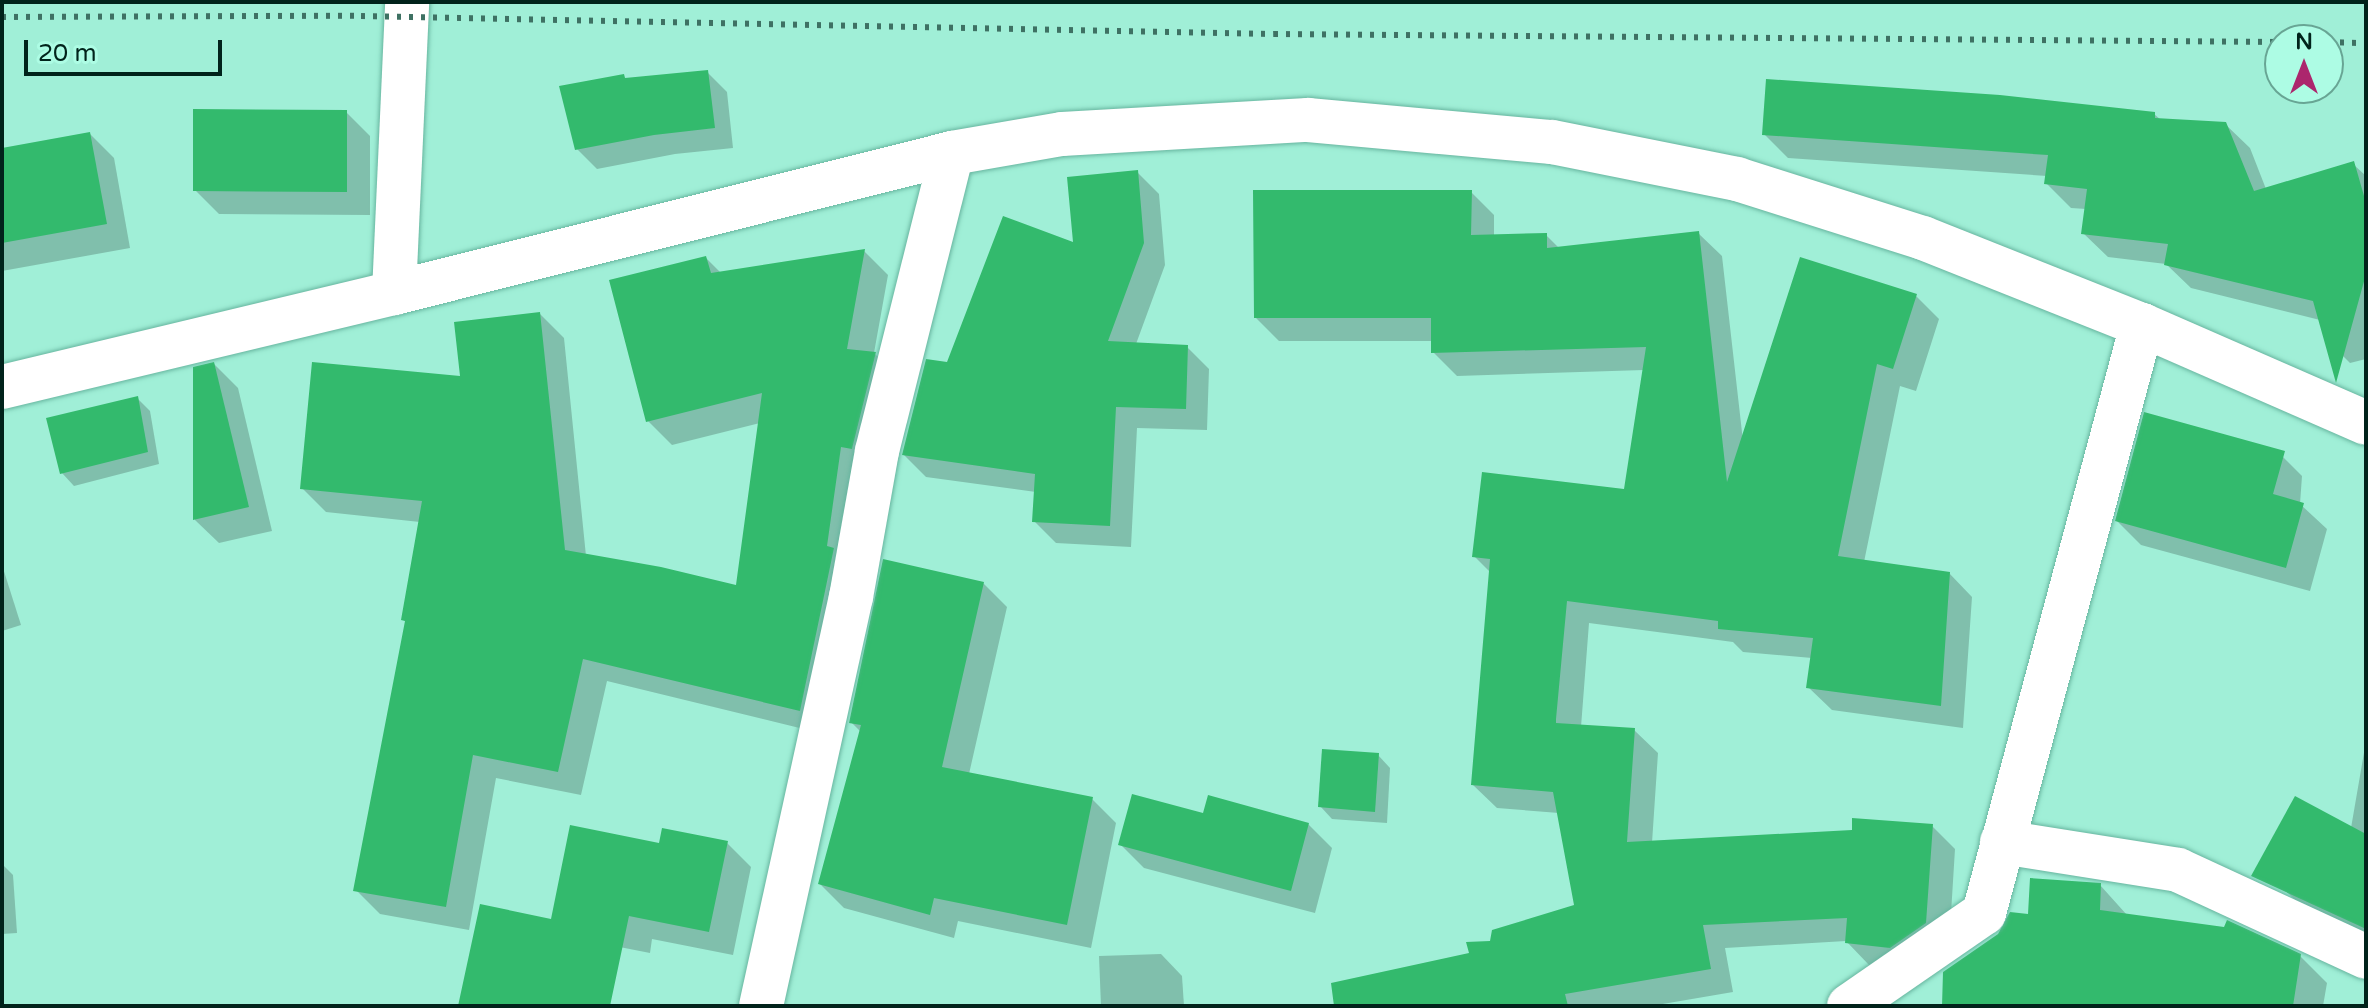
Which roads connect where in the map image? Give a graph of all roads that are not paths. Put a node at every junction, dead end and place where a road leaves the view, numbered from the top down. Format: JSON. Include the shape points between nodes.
{"nodes":[{"id":1,"x":407,"y":2,"type":"edge"},
{"id":2,"x":952,"y":153,"type":"junction"},
{"id":3,"x":394,"y":293,"type":"junction"},
{"id":4,"x":2142,"y":325,"type":"junction"},
{"id":5,"x":2,"y":387,"type":"edge"},
{"id":6,"x":2366,"y":423,"type":"edge"},
{"id":7,"x":2002,"y":842,"type":"junction"},
{"id":8,"x":2366,"y":957,"type":"edge"},
{"id":9,"x":761,"y":1006,"type":"edge"},
{"id":10,"x":1849,"y":1006,"type":"edge"}],
"edges":[{"from":1,"to":3,"type":"street"},
{"from":2,"to":3,"type":"street"},
{"from":2,"to":4,"type":"street","via":[[1062,134],[1308,120],[1552,142],[1737,179],[1923,238]]},
{"from":2,"to":9,"type":"street","via":[[877,451],[851,597]]},
{"from":3,"to":5,"type":"street"},
{"from":4,"to":6,"type":"street"},
{"from":4,"to":7,"type":"street"},
{"from":7,"to":8,"type":"street","via":[[2178,870]]},
{"from":7,"to":10,"type":"street","via":[[1984,913]]}]}
